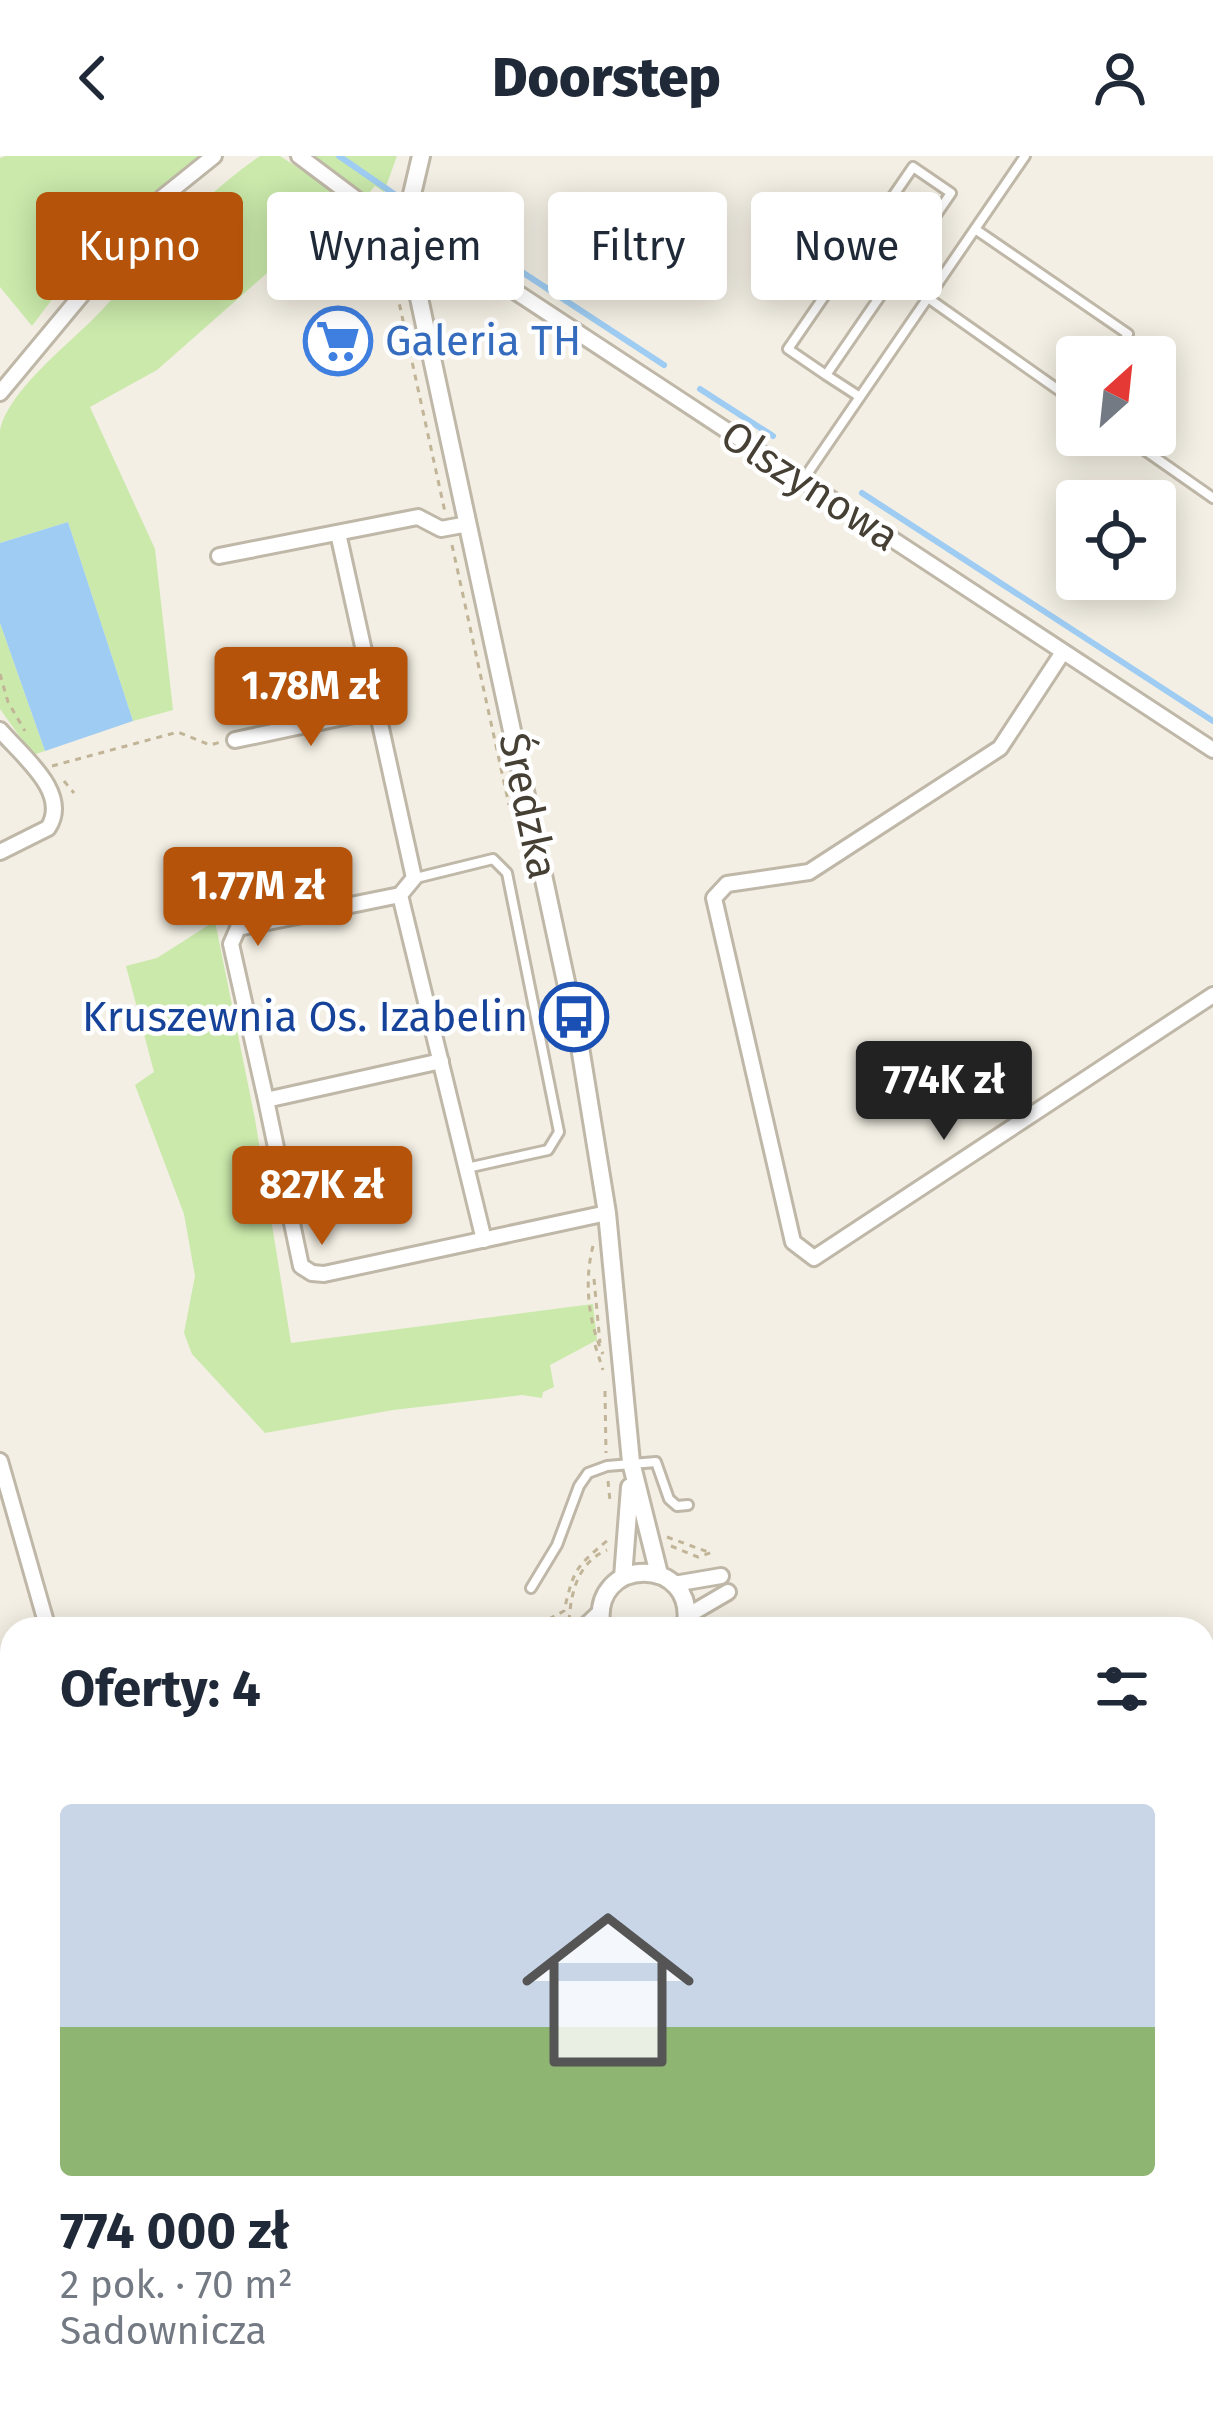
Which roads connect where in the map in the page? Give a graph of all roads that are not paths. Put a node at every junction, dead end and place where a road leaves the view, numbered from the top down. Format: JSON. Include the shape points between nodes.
{"nodes":[{"id":1,"x":214,"y":156,"type":"edge"},
{"id":2,"x":299,"y":156,"type":"edge"},
{"id":3,"x":421,"y":156,"type":"edge"},
{"id":4,"x":1025,"y":156,"type":"edge"},
{"id":5,"x":347,"y":192,"type":"edge"},
{"id":6,"x":413,"y":192,"type":"edge"},
{"id":7,"x":975,"y":229,"type":"junction"},
{"id":8,"x":942,"y":277,"type":"edge"},
{"id":9,"x":524,"y":298,"type":"edge"},
{"id":10,"x":421,"y":300,"type":"edge"},
{"id":11,"x":927,"y":300,"type":"edge"},
{"id":12,"x":931,"y":300,"type":"edge"},
{"id":13,"x":1127,"y":336,"type":"edge"},
{"id":14,"x":826,"y":375,"type":"junction"},
{"id":15,"x":1056,"y":388,"type":"edge"},
{"id":16,"x":0,"y":393,"type":"edge"},
{"id":17,"x":860,"y":398,"type":"junction"},
{"id":18,"x":1153,"y":456,"type":"edge"},
{"id":19,"x":802,"y":482,"type":"junction"},
{"id":20,"x":1213,"y":498,"type":"edge"},
{"id":21,"x":468,"y":524,"type":"junction"},
{"id":22,"x":338,"y":533,"type":"junction"},
{"id":23,"x":219,"y":556,"type":"dead end"},
{"id":24,"x":1063,"y":652,"type":"junction"},
{"id":25,"x":377,"y":710,"type":"junction"},
{"id":26,"x":0,"y":730,"type":"edge"},
{"id":27,"x":235,"y":740,"type":"road end"},
{"id":28,"x":1213,"y":750,"type":"edge"},
{"id":29,"x":0,"y":852,"type":"edge"},
{"id":30,"x":415,"y":878,"type":"junction"},
{"id":31,"x":400,"y":895,"type":"junction"},
{"id":32,"x":1213,"y":995,"type":"edge"},
{"id":33,"x":442,"y":1061,"type":"junction"},
{"id":34,"x":266,"y":1100,"type":"junction"},
{"id":35,"x":467,"y":1168,"type":"junction"},
{"id":36,"x":598,"y":1215,"type":"junction"},
{"id":37,"x":484,"y":1240,"type":"junction"},
{"id":38,"x":0,"y":1461,"type":"edge"},
{"id":39,"x":631,"y":1462,"type":"junction"},
{"id":40,"x":688,"y":1505,"type":"dead end"},
{"id":41,"x":721,"y":1576,"type":"dead end"},
{"id":42,"x":623,"y":1577,"type":"junction"},
{"id":43,"x":666,"y":1579,"type":"junction"},
{"id":44,"x":531,"y":1588,"type":"dead end"},
{"id":45,"x":728,"y":1592,"type":"dead end"},
{"id":46,"x":45,"y":1617,"type":"edge"},
{"id":47,"x":602,"y":1617,"type":"edge"},
{"id":48,"x":686,"y":1617,"type":"edge"},
{"id":49,"x":694,"y":1617,"type":"edge"}],
"edges":[{"from":1,"to":16,"type":"street","via":[[163,197]]},
{"from":2,"to":5,"type":"street","name":"Olszynowa"},
{"from":3,"to":6,"type":"street","name":"Średzka"},
{"from":4,"to":7,"type":"lane"},
{"from":7,"to":8,"type":"lane"},
{"from":7,"to":13,"type":"lane"},
{"from":9,"to":19,"type":"street","name":"Olszynowa"},
{"from":10,"to":21,"type":"street","name":"Średzka"},
{"from":11,"to":17,"type":"lane"},
{"from":12,"to":15,"type":"lane"},
{"from":14,"to":14,"type":"lane","via":[[951,194],[913,167],[788,349]]},
{"from":14,"to":17,"type":"lane"},
{"from":17,"to":19,"type":"lane"},
{"from":18,"to":20,"type":"lane"},
{"from":19,"to":24,"type":"street","name":"Olszynowa"},
{"from":21,"to":22,"type":"street","via":[[448,528],[418,517]]},
{"from":21,"to":36,"type":"street","name":"Średzka","via":[[580,1047]]},
{"from":22,"to":23,"type":"street"},
{"from":22,"to":25,"type":"street"},
{"from":24,"to":28,"type":"street","name":"Olszynowa"},
{"from":24,"to":32,"type":"street","via":[[1000,748],[808,872],[727,884],[714,898],[793,1242],[814,1258]]},
{"from":25,"to":27,"type":"street"},
{"from":25,"to":30,"type":"street"},
{"from":26,"to":29,"type":"street","via":[[56,805],[48,828]]},
{"from":30,"to":31,"type":"street"},
{"from":30,"to":35,"type":"lane","via":[[494,859],[507,873],[559,1132],[548,1150]]},
{"from":31,"to":33,"type":"street"},
{"from":31,"to":34,"type":"street","via":[[232,935]]},
{"from":33,"to":34,"type":"street"},
{"from":33,"to":35,"type":"street"},
{"from":34,"to":37,"type":"street","via":[[301,1266],[312,1274]]},
{"from":35,"to":37,"type":"street"},
{"from":36,"to":37,"type":"street"},
{"from":36,"to":39,"type":"street","name":"Średzka"},
{"from":38,"to":46,"type":"street"},
{"from":39,"to":40,"type":"lane","via":[[656,1462],[669,1499]]},
{"from":39,"to":42,"type":"street","name":"Średzka"},
{"from":39,"to":43,"type":"street","name":"Średzka"},
{"from":39,"to":44,"type":"lane","via":[[589,1473]]},
{"from":41,"to":43,"type":"street"},
{"from":42,"to":43,"type":"street"},
{"from":42,"to":47,"type":"street","via":[[607,1591]]},
{"from":43,"to":48,"type":"street","name":"Średzka","via":[[684,1599]]},
{"from":45,"to":49,"type":"street"}]}
